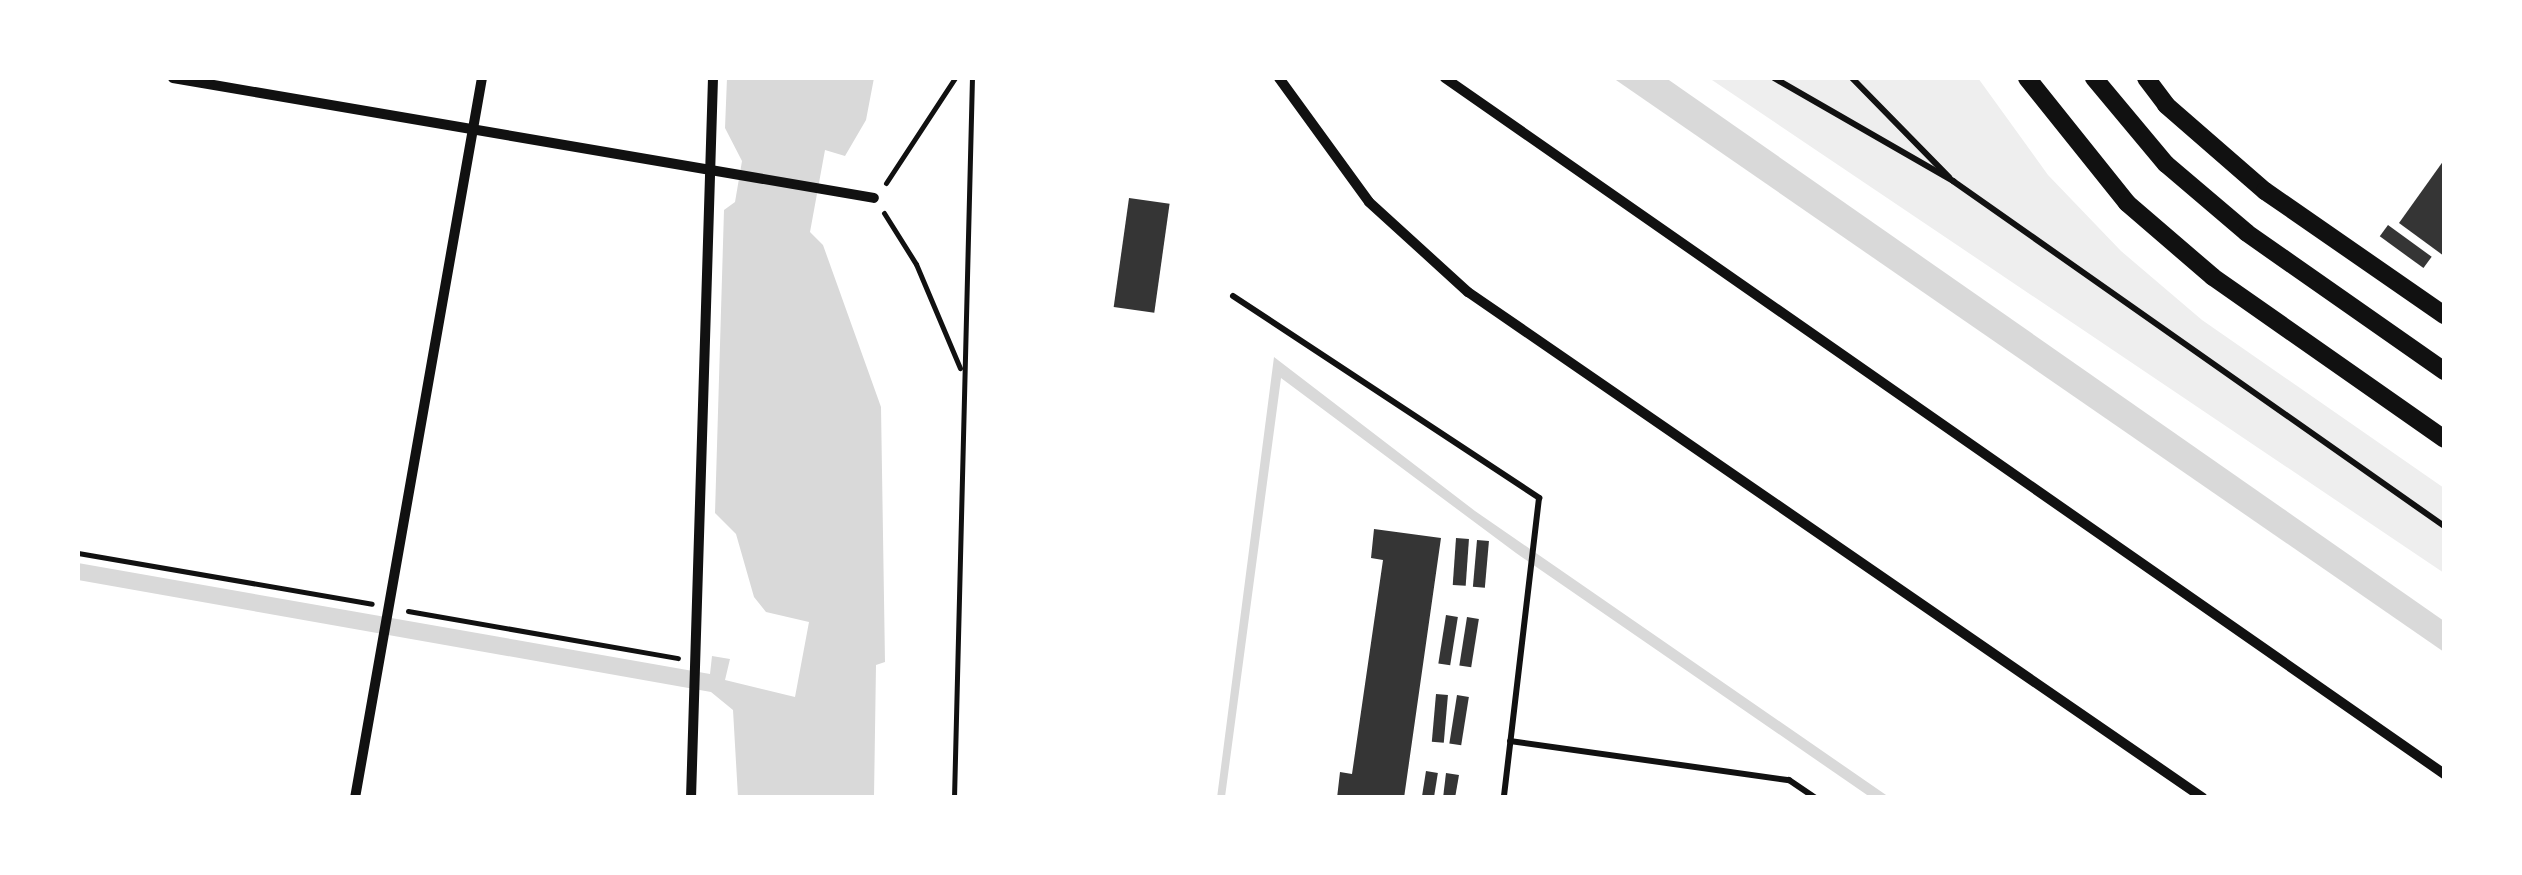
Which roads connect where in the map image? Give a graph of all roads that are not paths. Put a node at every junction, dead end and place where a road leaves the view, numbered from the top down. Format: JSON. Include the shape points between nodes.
{"nodes":[{"id":1,"x":173,"y":78,"type":"edge"},
{"id":2,"x":482,"y":78,"type":"edge"},
{"id":3,"x":712,"y":78,"type":"edge"},
{"id":4,"x":1279,"y":78,"type":"edge"},
{"id":5,"x":1446,"y":78,"type":"edge"},
{"id":6,"x":1774,"y":78,"type":"edge"},
{"id":7,"x":1852,"y":78,"type":"edge"},
{"id":8,"x":2027,"y":78,"type":"edge"},
{"id":9,"x":2094,"y":78,"type":"edge"},
{"id":10,"x":2146,"y":78,"type":"edge"},
{"id":11,"x":473,"y":130,"type":"junction"},
{"id":12,"x":710,"y":170,"type":"junction"},
{"id":13,"x":1953,"y":182,"type":"junction"},
{"id":14,"x":874,"y":198,"type":"road end"},
{"id":15,"x":1233,"y":296,"type":"dead end"},
{"id":16,"x":2444,"y":315,"type":"edge"},
{"id":17,"x":2444,"y":371,"type":"edge"},
{"id":18,"x":2444,"y":439,"type":"edge"},
{"id":19,"x":2444,"y":526,"type":"edge"},
{"id":20,"x":1510,"y":741,"type":"junction"},
{"id":21,"x":2444,"y":774,"type":"edge"},
{"id":22,"x":355,"y":798,"type":"edge"},
{"id":23,"x":691,"y":798,"type":"edge"},
{"id":24,"x":1504,"y":798,"type":"edge"},
{"id":25,"x":1816,"y":798,"type":"edge"},
{"id":26,"x":2202,"y":798,"type":"edge"}],
"edges":[{"from":1,"to":11,"type":"street"},
{"from":2,"to":11,"type":"street"},
{"from":3,"to":12,"type":"street"},
{"from":4,"to":26,"type":"street","via":[[1370,202],[1468,292]]},
{"from":5,"to":21,"type":"street"},
{"from":6,"to":13,"type":"lane"},
{"from":7,"to":13,"type":"lane"},
{"from":8,"to":18,"type":"street","via":[[2127,204],[2213,277]]},
{"from":9,"to":17,"type":"street","via":[[2166,164],[2247,233]]},
{"from":10,"to":16,"type":"street","via":[[2166,104],[2265,191]]},
{"from":11,"to":12,"type":"street"},
{"from":11,"to":22,"type":"street"},
{"from":12,"to":14,"type":"street"},
{"from":12,"to":23,"type":"street"},
{"from":13,"to":19,"type":"lane"},
{"from":15,"to":20,"type":"lane","via":[[1539,498]]},
{"from":20,"to":24,"type":"lane"},
{"from":20,"to":25,"type":"lane","via":[[1789,780]]}]}
